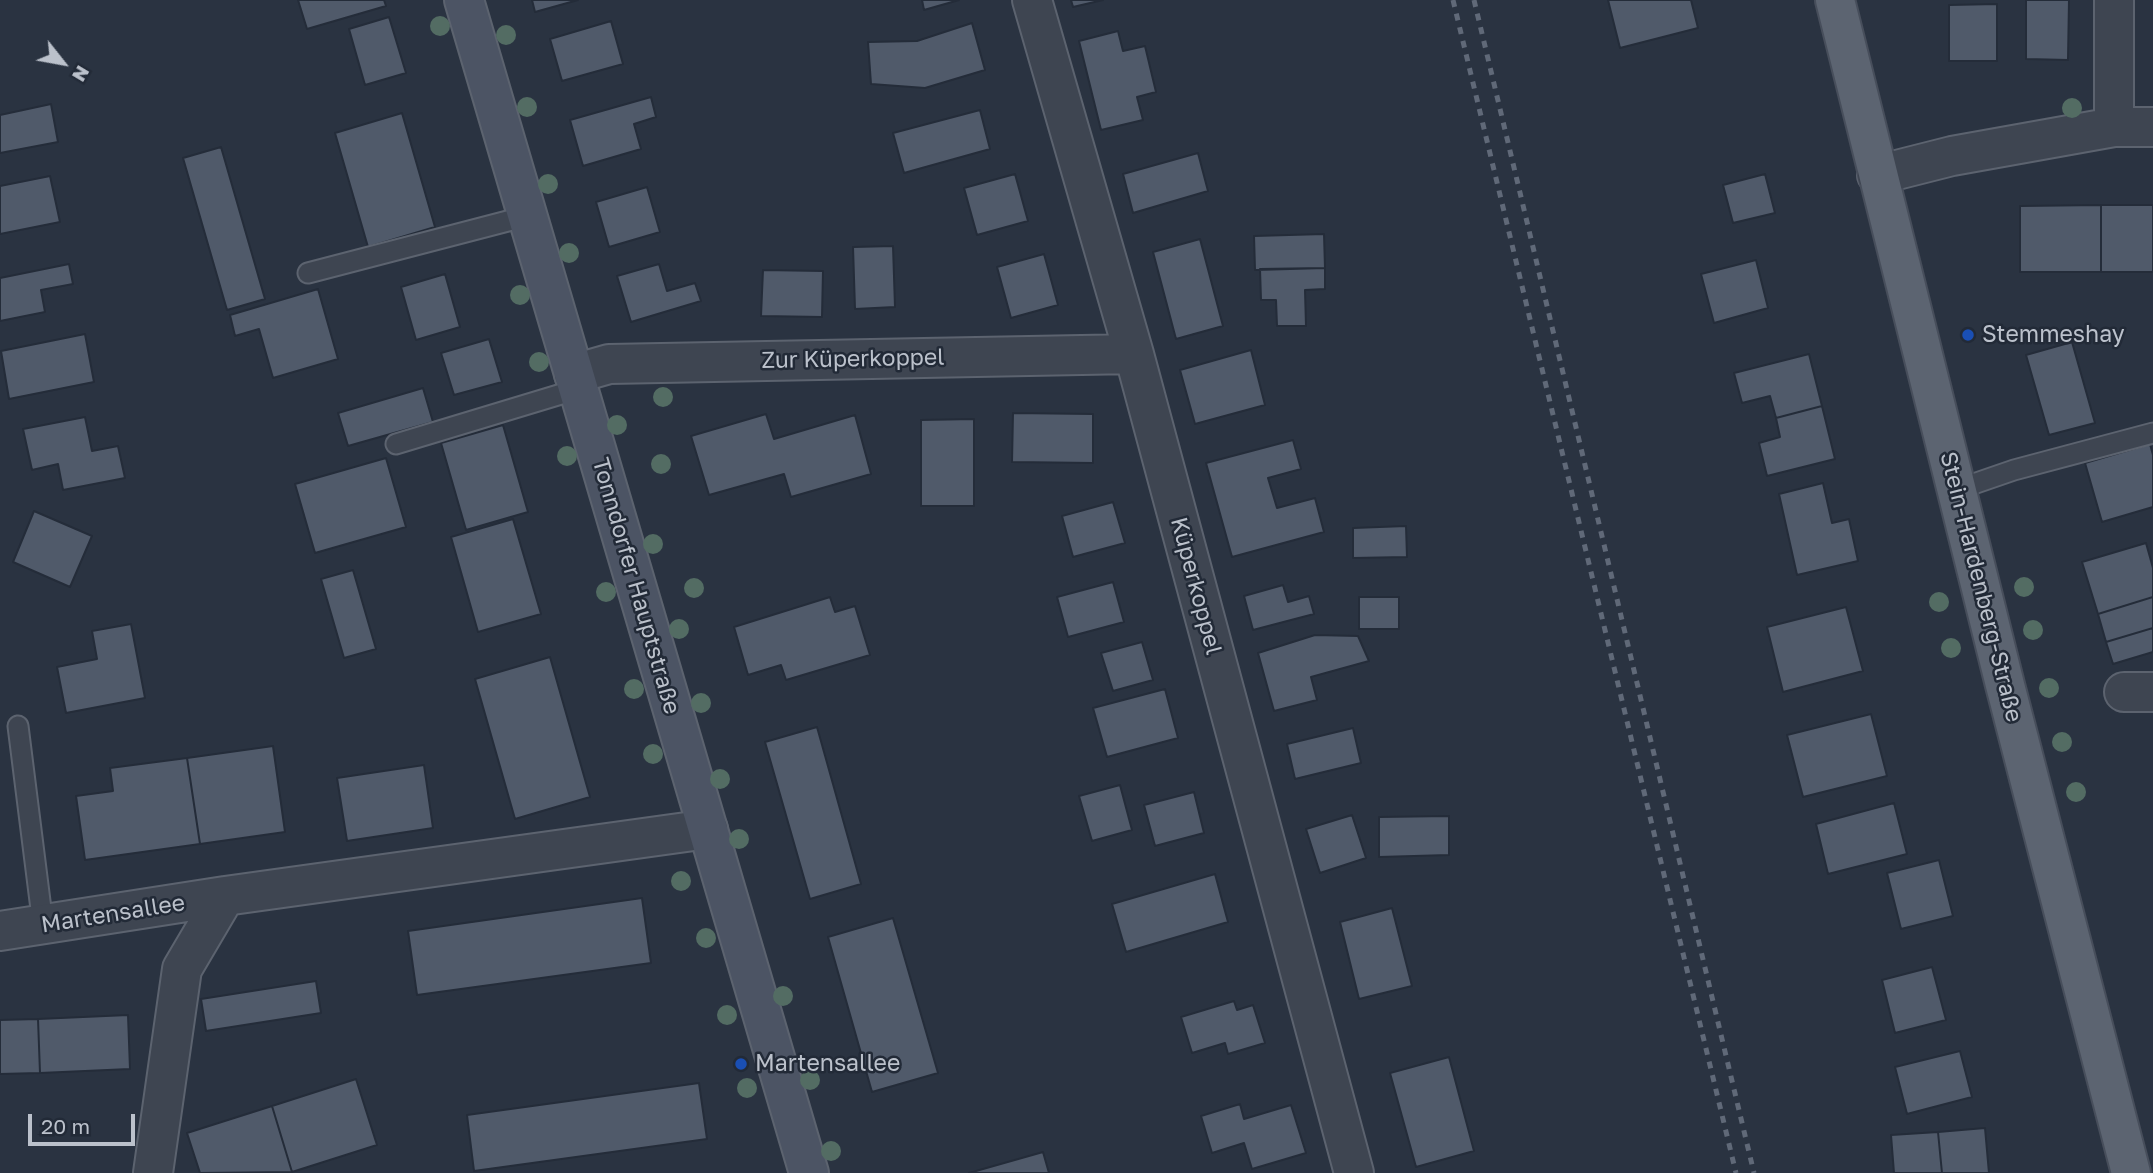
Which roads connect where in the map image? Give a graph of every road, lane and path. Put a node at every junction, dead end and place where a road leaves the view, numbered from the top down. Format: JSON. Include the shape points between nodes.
{"nodes":[{"id":1,"x":464,"y":0,"type":"edge"},
{"id":2,"x":1032,"y":0,"type":"edge"},
{"id":3,"x":1835,"y":0,"type":"edge"},
{"id":4,"x":2114,"y":0,"type":"edge"},
{"id":5,"x":2114,"y":127,"type":"junction"},
{"id":6,"x":2153,"y":127,"type":"edge"},
{"id":7,"x":1877,"y":175,"type":"junction"},
{"id":8,"x":527,"y":216,"type":"junction"},
{"id":9,"x":308,"y":273,"type":"dead end"},
{"id":10,"x":1134,"y":354,"type":"junction"},
{"id":11,"x":576,"y":382,"type":"junction"},
{"id":12,"x":2153,"y":433,"type":"edge"},
{"id":13,"x":396,"y":444,"type":"dead end"},
{"id":14,"x":1956,"y":490,"type":"junction"},
{"id":15,"x":18,"y":726,"type":"dead end"},
{"id":16,"x":708,"y":829,"type":"junction"},
{"id":17,"x":225,"y":896,"type":"junction"},
{"id":18,"x":43,"y":925,"type":"junction"},
{"id":19,"x":0,"y":931,"type":"edge"},
{"id":20,"x":153,"y":1173,"type":"edge"},
{"id":21,"x":809,"y":1173,"type":"edge"},
{"id":22,"x":1354,"y":1173,"type":"edge"},
{"id":23,"x":2132,"y":1173,"type":"edge"}],
"edges":[{"from":1,"to":8,"type":"main road","name":"Tonndorfer Hauptstraße"},
{"from":2,"to":10,"type":"street","name":"Küperkoppel"},
{"from":3,"to":7,"type":"main road","name":"Stein-Hardenberg-Straße"},
{"from":4,"to":5,"type":"street"},
{"from":5,"to":6,"type":"street"},
{"from":5,"to":7,"type":"street","via":[[1952,156]]},
{"from":7,"to":14,"type":"main road","name":"Stein-Hardenberg-Straße"},
{"from":8,"to":9,"type":"lane"},
{"from":8,"to":11,"type":"main road","name":"Tonndorfer Hauptstraße"},
{"from":10,"to":11,"type":"street","name":"Zur Küperkoppel","via":[[609,364]]},
{"from":10,"to":22,"type":"street","name":"Küperkoppel"},
{"from":11,"to":13,"type":"lane"},
{"from":11,"to":16,"type":"main road","name":"Tonndorfer Hauptstraße"},
{"from":12,"to":14,"type":"lane"},
{"from":14,"to":23,"type":"main road","name":"Stein-Hardenberg-Straße"},
{"from":15,"to":18,"type":"lane"},
{"from":16,"to":17,"type":"street","name":"Martensallee"},
{"from":16,"to":21,"type":"main road","name":"Tonndorfer Hauptstraße"},
{"from":17,"to":18,"type":"street","name":"Martensallee"},
{"from":17,"to":20,"type":"street","name":"Martensallee","via":[[182,969]]},
{"from":18,"to":19,"type":"street","name":"Martensallee"}]}
